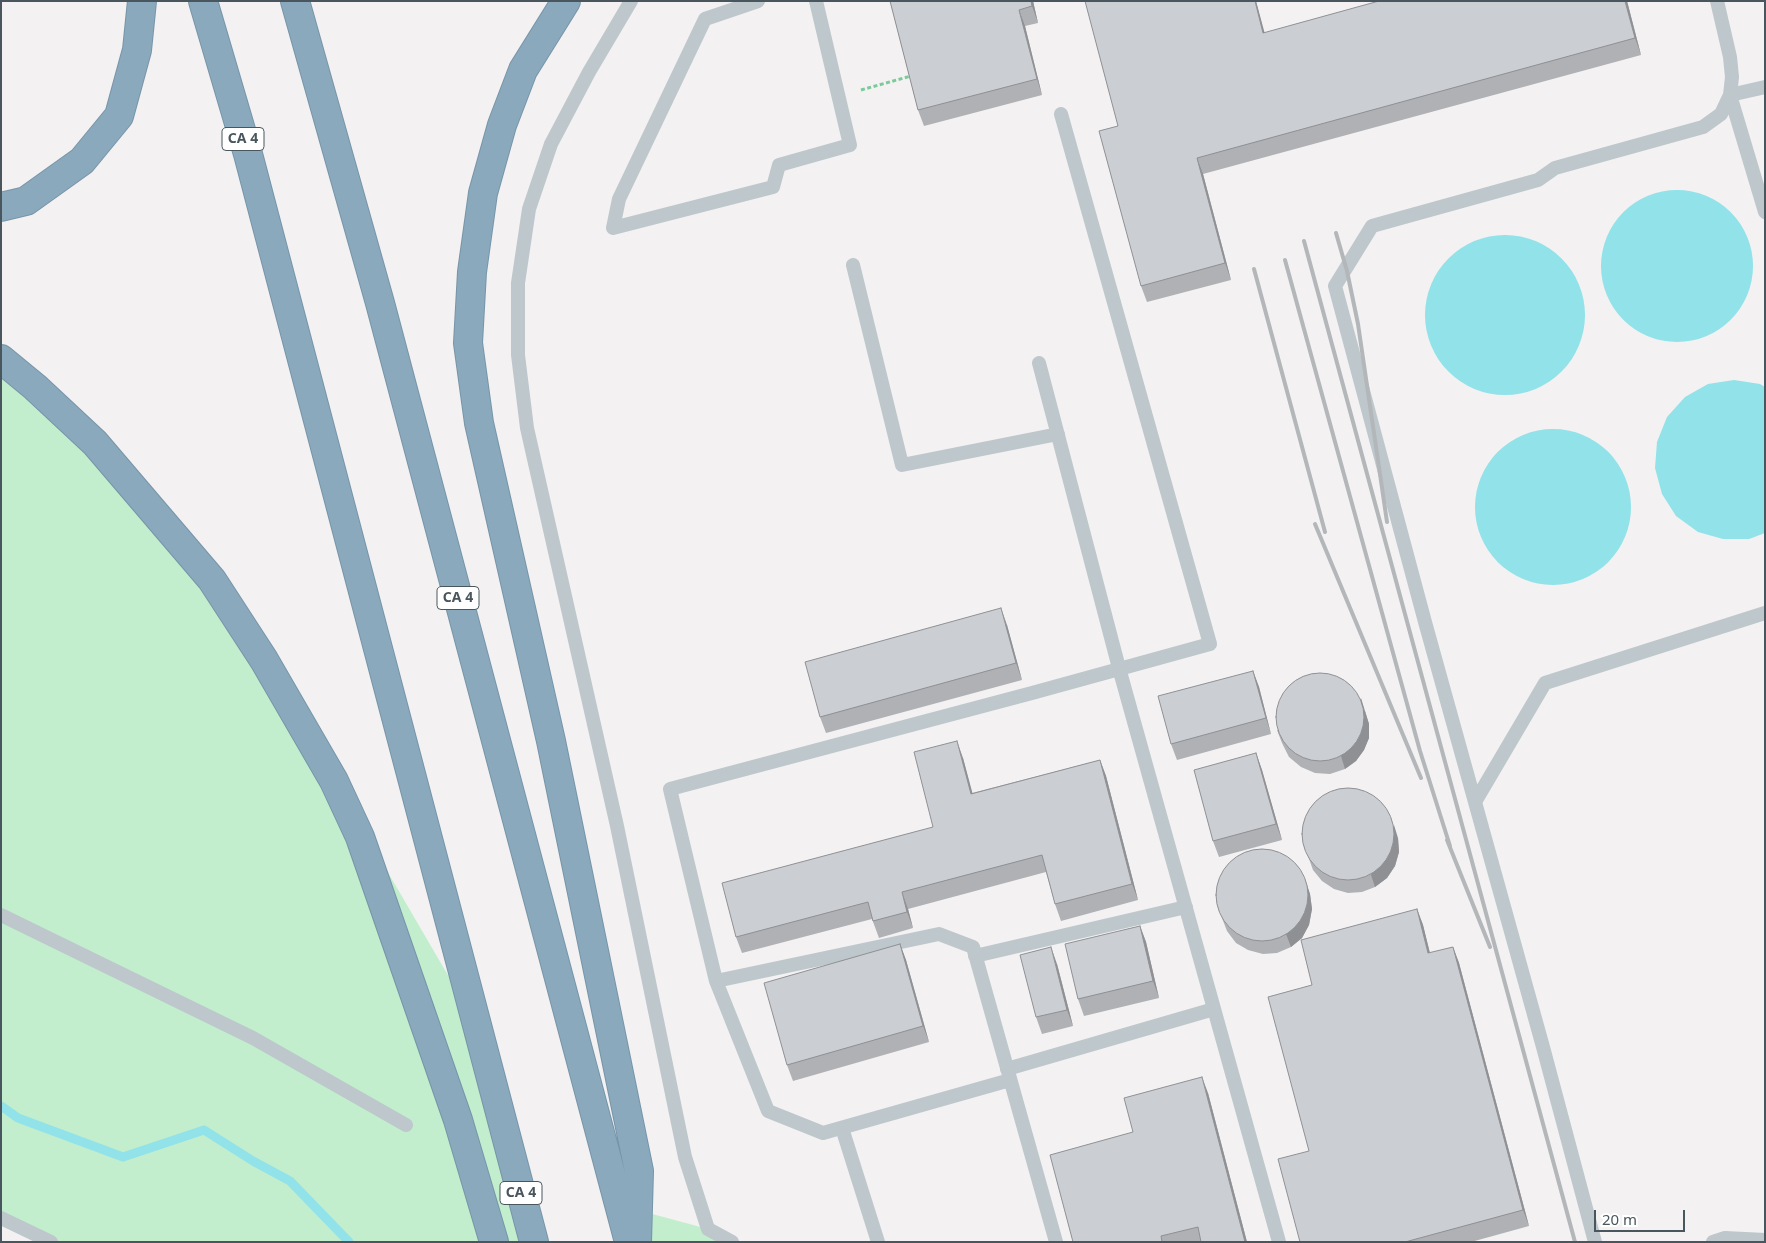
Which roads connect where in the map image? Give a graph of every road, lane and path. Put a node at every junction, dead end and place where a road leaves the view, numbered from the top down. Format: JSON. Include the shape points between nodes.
{"nodes":[{"id":1,"x":142,"y":1,"type":"edge"},
{"id":2,"x":203,"y":1,"type":"edge"},
{"id":3,"x":295,"y":1,"type":"edge"},
{"id":4,"x":566,"y":1,"type":"edge"},
{"id":5,"x":631,"y":1,"type":"edge"},
{"id":6,"x":758,"y":1,"type":"edge"},
{"id":7,"x":816,"y":1,"type":"edge"},
{"id":8,"x":1717,"y":1,"type":"edge"},
{"id":9,"x":911,"y":76,"type":"edge"},
{"id":10,"x":1765,"y":88,"type":"edge"},
{"id":11,"x":1730,"y":95,"type":"junction"},
{"id":12,"x":839,"y":96,"type":"junction"},
{"id":13,"x":1061,"y":114,"type":"dead end"},
{"id":14,"x":1,"y":207,"type":"edge"},
{"id":15,"x":1765,"y":212,"type":"edge"},
{"id":16,"x":853,"y":265,"type":"dead end"},
{"id":17,"x":1,"y":360,"type":"edge"},
{"id":18,"x":1039,"y":363,"type":"dead end"},
{"id":19,"x":1058,"y":434,"type":"junction"},
{"id":20,"x":1765,"y":612,"type":"edge"},
{"id":21,"x":1119,"y":668,"type":"junction"},
{"id":22,"x":1475,"y":802,"type":"junction"},
{"id":23,"x":1186,"y":907,"type":"junction"},
{"id":24,"x":1,"y":915,"type":"edge"},
{"id":25,"x":975,"y":956,"type":"junction"},
{"id":26,"x":716,"y":981,"type":"junction"},
{"id":27,"x":1214,"y":1009,"type":"junction"},
{"id":28,"x":1008,"y":1074,"type":"junction"},
{"id":29,"x":406,"y":1125,"type":"dead end"},
{"id":30,"x":842,"y":1128,"type":"junction"},
{"id":31,"x":627,"y":1200,"type":"junction"},
{"id":32,"x":1,"y":1218,"type":"edge"},
{"id":33,"x":1765,"y":1240,"type":"edge"},
{"id":34,"x":52,"y":1242,"type":"edge"},
{"id":35,"x":494,"y":1242,"type":"edge"},
{"id":36,"x":534,"y":1242,"type":"edge"},
{"id":37,"x":629,"y":1242,"type":"edge"},
{"id":38,"x":637,"y":1242,"type":"edge"},
{"id":39,"x":732,"y":1242,"type":"edge"},
{"id":40,"x":878,"y":1242,"type":"edge"},
{"id":41,"x":1056,"y":1242,"type":"edge"},
{"id":42,"x":1279,"y":1242,"type":"edge"},
{"id":43,"x":1595,"y":1242,"type":"edge"},
{"id":44,"x":1713,"y":1242,"type":"edge"}],
"edges":[{"from":1,"to":14,"type":"highway","via":[[137,50],[119,116],[82,161],[26,201]]},
{"from":2,"to":36,"type":"highway","number":"CA 4","via":[[248,154]]},
{"from":3,"to":31,"type":"highway","number":"CA 4"},
{"from":4,"to":31,"type":"highway","via":[[523,70],[502,124],[483,193],[472,272],[468,343],[478,422],[551,741],[639,1171]]},
{"from":5,"to":39,"type":"lane","via":[[551,144],[529,209],[518,283],[518,355],[528,428],[617,826],[685,1157],[708,1230]]},
{"from":6,"to":12,"type":"lane","via":[[705,19],[619,199],[613,228],[773,187],[779,165],[850,145]]},
{"from":7,"to":12,"type":"lane"},
{"from":8,"to":11,"type":"lane","via":[[1730,57]]},
{"from":9,"to":12,"type":"path"},
{"from":10,"to":11,"type":"lane"},
{"from":11,"to":15,"type":"lane"},
{"from":11,"to":22,"type":"lane","via":[[1720,114],[1703,127],[1555,168],[1538,180],[1372,226],[1334,286]]},
{"from":13,"to":21,"type":"lane","via":[[1210,644]]},
{"from":16,"to":19,"type":"lane","via":[[902,465]]},
{"from":17,"to":35,"type":"highway","via":[[96,443],[212,580],[264,660],[334,780],[360,837],[458,1120]]},
{"from":18,"to":19,"type":"lane"},
{"from":19,"to":21,"type":"lane"},
{"from":20,"to":22,"type":"lane","via":[[1545,683]]},
{"from":21,"to":23,"type":"lane"},
{"from":21,"to":26,"type":"lane","via":[[670,789]]},
{"from":22,"to":43,"type":"lane"},
{"from":23,"to":25,"type":"lane"},
{"from":23,"to":27,"type":"lane"},
{"from":24,"to":29,"type":"lane","via":[[253,1038]]},
{"from":25,"to":26,"type":"lane","via":[[973,947],[939,934]]},
{"from":25,"to":28,"type":"lane"},
{"from":26,"to":30,"type":"lane","via":[[768,1111],[823,1133]]},
{"from":27,"to":28,"type":"lane"},
{"from":27,"to":42,"type":"lane"},
{"from":28,"to":30,"type":"lane"},
{"from":28,"to":41,"type":"lane"},
{"from":30,"to":40,"type":"lane"},
{"from":31,"to":37,"type":"highway","number":"CA 4"},
{"from":31,"to":38,"type":"highway"},
{"from":32,"to":34,"type":"lane"},
{"from":33,"to":44,"type":"lane","via":[[1725,1238]]}]}
